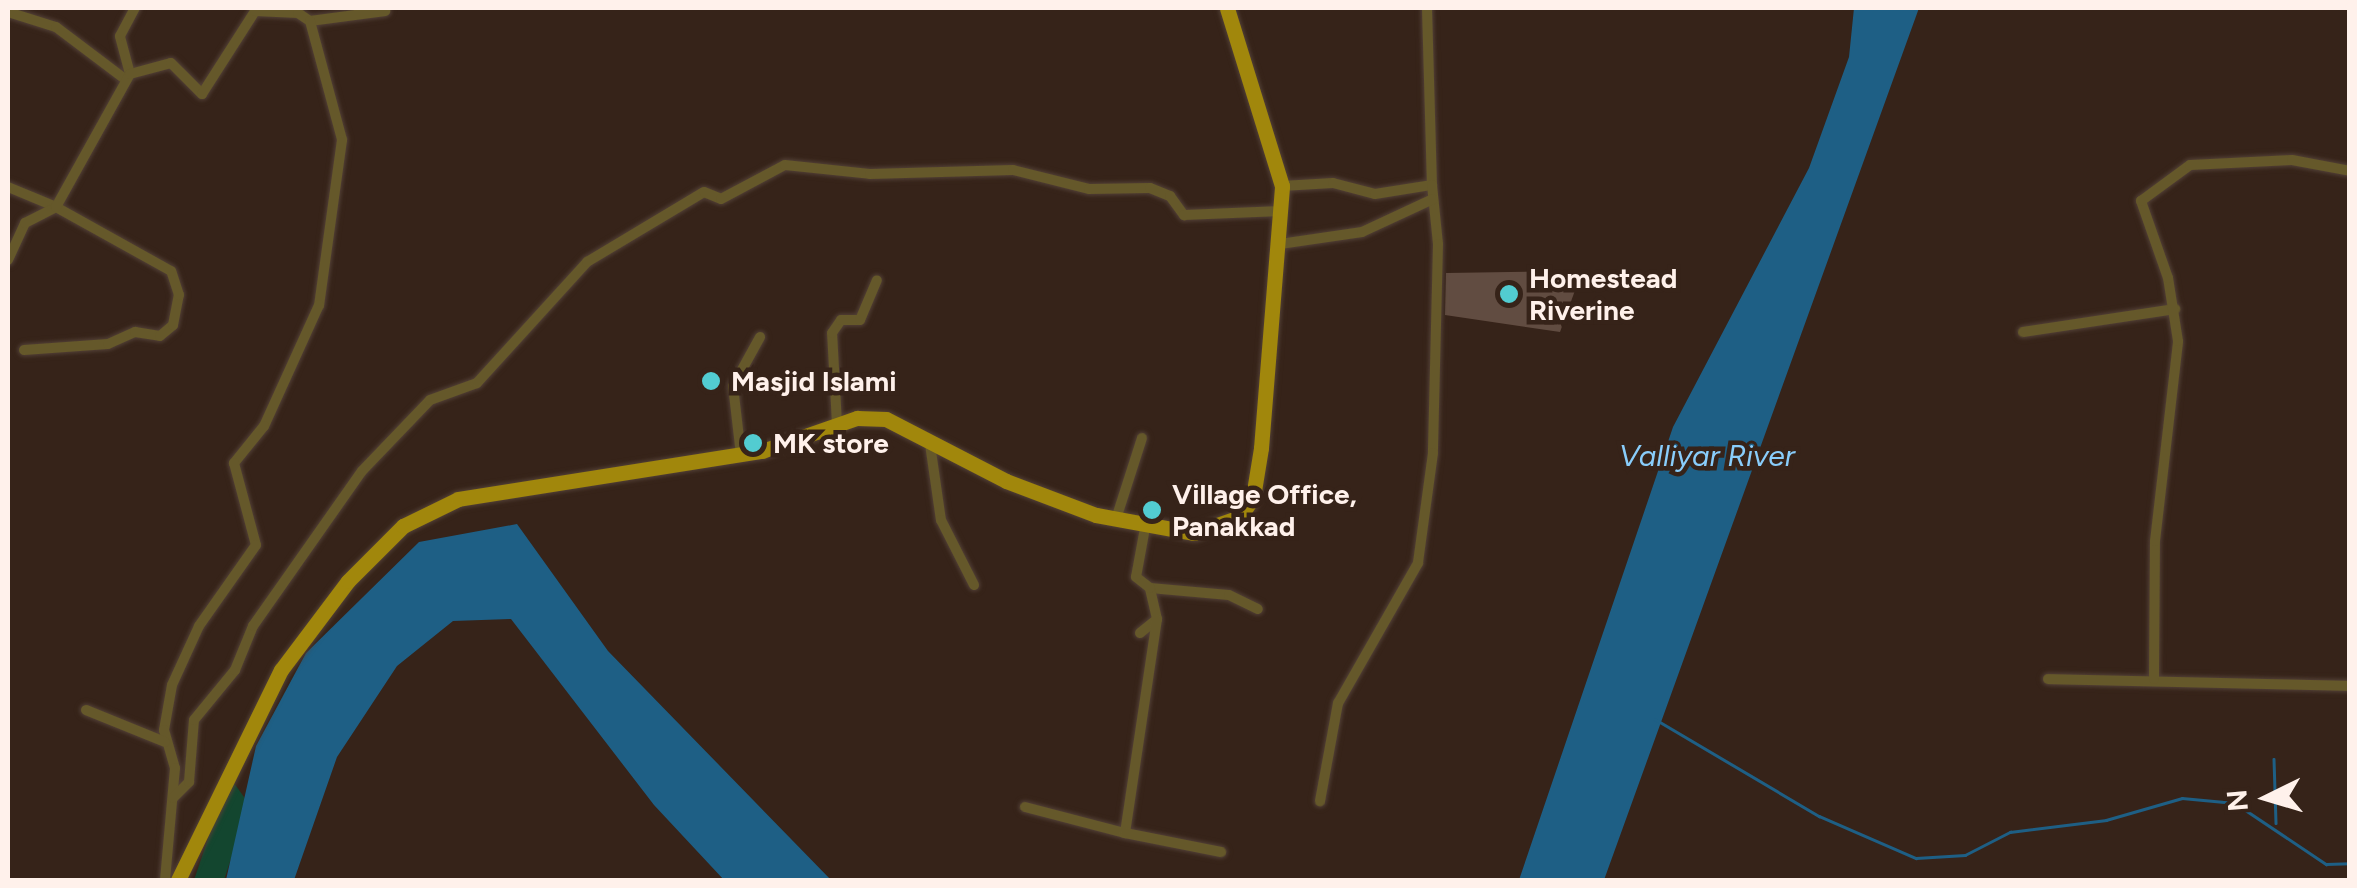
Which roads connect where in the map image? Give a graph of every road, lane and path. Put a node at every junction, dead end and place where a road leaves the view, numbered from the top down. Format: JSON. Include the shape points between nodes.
{"nodes":[{"id":1,"x":135,"y":8,"type":"edge"},
{"id":2,"x":1227,"y":8,"type":"edge"},
{"id":3,"x":1427,"y":8,"type":"edge"},
{"id":4,"x":385,"y":11,"type":"dead end"},
{"id":5,"x":8,"y":12,"type":"edge"},
{"id":6,"x":310,"y":21,"type":"junction"},
{"id":7,"x":128,"y":77,"type":"junction"},
{"id":8,"x":2350,"y":171,"type":"edge"},
{"id":9,"x":1432,"y":185,"type":"junction"},
{"id":10,"x":1282,"y":186,"type":"junction"},
{"id":11,"x":8,"y":187,"type":"edge"},
{"id":12,"x":1434,"y":199,"type":"junction"},
{"id":13,"x":56,"y":207,"type":"junction"},
{"id":14,"x":1281,"y":211,"type":"junction"},
{"id":15,"x":1280,"y":244,"type":"junction"},
{"id":16,"x":8,"y":260,"type":"edge"},
{"id":17,"x":877,"y":280,"type":"dead end"},
{"id":18,"x":2175,"y":309,"type":"junction"},
{"id":19,"x":2023,"y":332,"type":"dead end"},
{"id":20,"x":760,"y":337,"type":"dead end"},
{"id":21,"x":24,"y":350,"type":"dead end"},
{"id":22,"x":837,"y":424,"type":"junction"},
{"id":23,"x":1142,"y":438,"type":"dead end"},
{"id":24,"x":930,"y":444,"type":"junction"},
{"id":25,"x":741,"y":455,"type":"junction"},
{"id":26,"x":1116,"y":519,"type":"junction"},
{"id":27,"x":1145,"y":528,"type":"junction"},
{"id":28,"x":974,"y":585,"type":"dead end"},
{"id":29,"x":1150,"y":588,"type":"junction"},
{"id":30,"x":1258,"y":609,"type":"dead end"},
{"id":31,"x":1158,"y":619,"type":"junction"},
{"id":32,"x":1140,"y":633,"type":"dead end"},
{"id":33,"x":2048,"y":679,"type":"dead end"},
{"id":34,"x":2154,"y":679,"type":"junction"},
{"id":35,"x":2350,"y":686,"type":"edge"},
{"id":36,"x":86,"y":710,"type":"dead end"},
{"id":37,"x":165,"y":742,"type":"junction"},
{"id":38,"x":172,"y":799,"type":"junction"},
{"id":39,"x":1320,"y":800,"type":"dead end"},
{"id":40,"x":1025,"y":807,"type":"dead end"},
{"id":41,"x":1125,"y":832,"type":"junction"},
{"id":42,"x":1222,"y":852,"type":"dead end"},
{"id":43,"x":165,"y":880,"type":"edge"},
{"id":44,"x":178,"y":880,"type":"edge"}],
"edges":[{"from":1,"to":7,"type":"street","via":[[120,36]]},
{"from":2,"to":10,"type":"main road"},
{"from":3,"to":9,"type":"street"},
{"from":4,"to":6,"type":"street"},
{"from":5,"to":7,"type":"street","via":[[56,26]]},
{"from":6,"to":7,"type":"street","via":[[298,13],[255,12],[202,94],[171,63]]},
{"from":6,"to":37,"type":"street","via":[[342,140],[320,306],[264,426],[234,463],[256,545],[194,636],[172,684]]},
{"from":7,"to":13,"type":"street"},
{"from":8,"to":18,"type":"street","via":[[2292,160],[2190,164],[2145,195],[2142,207]]},
{"from":9,"to":10,"type":"street","via":[[1375,194],[1333,183]]},
{"from":9,"to":12,"type":"street"},
{"from":10,"to":14,"type":"main road"},
{"from":11,"to":13,"type":"street"},
{"from":12,"to":15,"type":"street","via":[[1362,232]]},
{"from":12,"to":39,"type":"street","via":[[1433,453],[1418,563],[1338,704]]},
{"from":13,"to":16,"type":"street","via":[[25,223]]},
{"from":13,"to":21,"type":"street","via":[[171,271],[176,316],[160,336],[135,332],[108,344]]},
{"from":14,"to":15,"type":"main road"},
{"from":14,"to":38,"type":"street","via":[[1184,215],[1170,196],[1150,188],[1089,189],[1013,170],[870,174],[784,165],[720,199],[704,192],[587,262],[476,383],[430,400],[362,471],[253,626],[235,670],[194,720],[189,782]]},
{"from":15,"to":27,"type":"main road","via":[[1253,497],[1240,517],[1212,532]]},
{"from":17,"to":22,"type":"street","via":[[860,320],[841,320],[832,332]]},
{"from":18,"to":19,"type":"street"},
{"from":18,"to":34,"type":"street","via":[[2178,341],[2154,556]]},
{"from":20,"to":25,"type":"street","via":[[734,386]]},
{"from":22,"to":24,"type":"main road","via":[[886,420]]},
{"from":22,"to":25,"type":"main road"},
{"from":23,"to":26,"type":"street"},
{"from":24,"to":26,"type":"main road","via":[[1055,502]]},
{"from":24,"to":28,"type":"street","via":[[940,520]]},
{"from":25,"to":44,"type":"main road","via":[[458,498],[403,526],[348,581],[282,670]]},
{"from":26,"to":27,"type":"main road"},
{"from":27,"to":29,"type":"street","via":[[1136,578]]},
{"from":29,"to":30,"type":"street","via":[[1229,595]]},
{"from":29,"to":31,"type":"street"},
{"from":31,"to":32,"type":"street"},
{"from":31,"to":41,"type":"street"},
{"from":33,"to":34,"type":"street"},
{"from":34,"to":35,"type":"street"},
{"from":36,"to":37,"type":"street"},
{"from":37,"to":38,"type":"street","via":[[175,768]]},
{"from":38,"to":43,"type":"street"},
{"from":40,"to":41,"type":"street"},
{"from":41,"to":42,"type":"street"}]}
